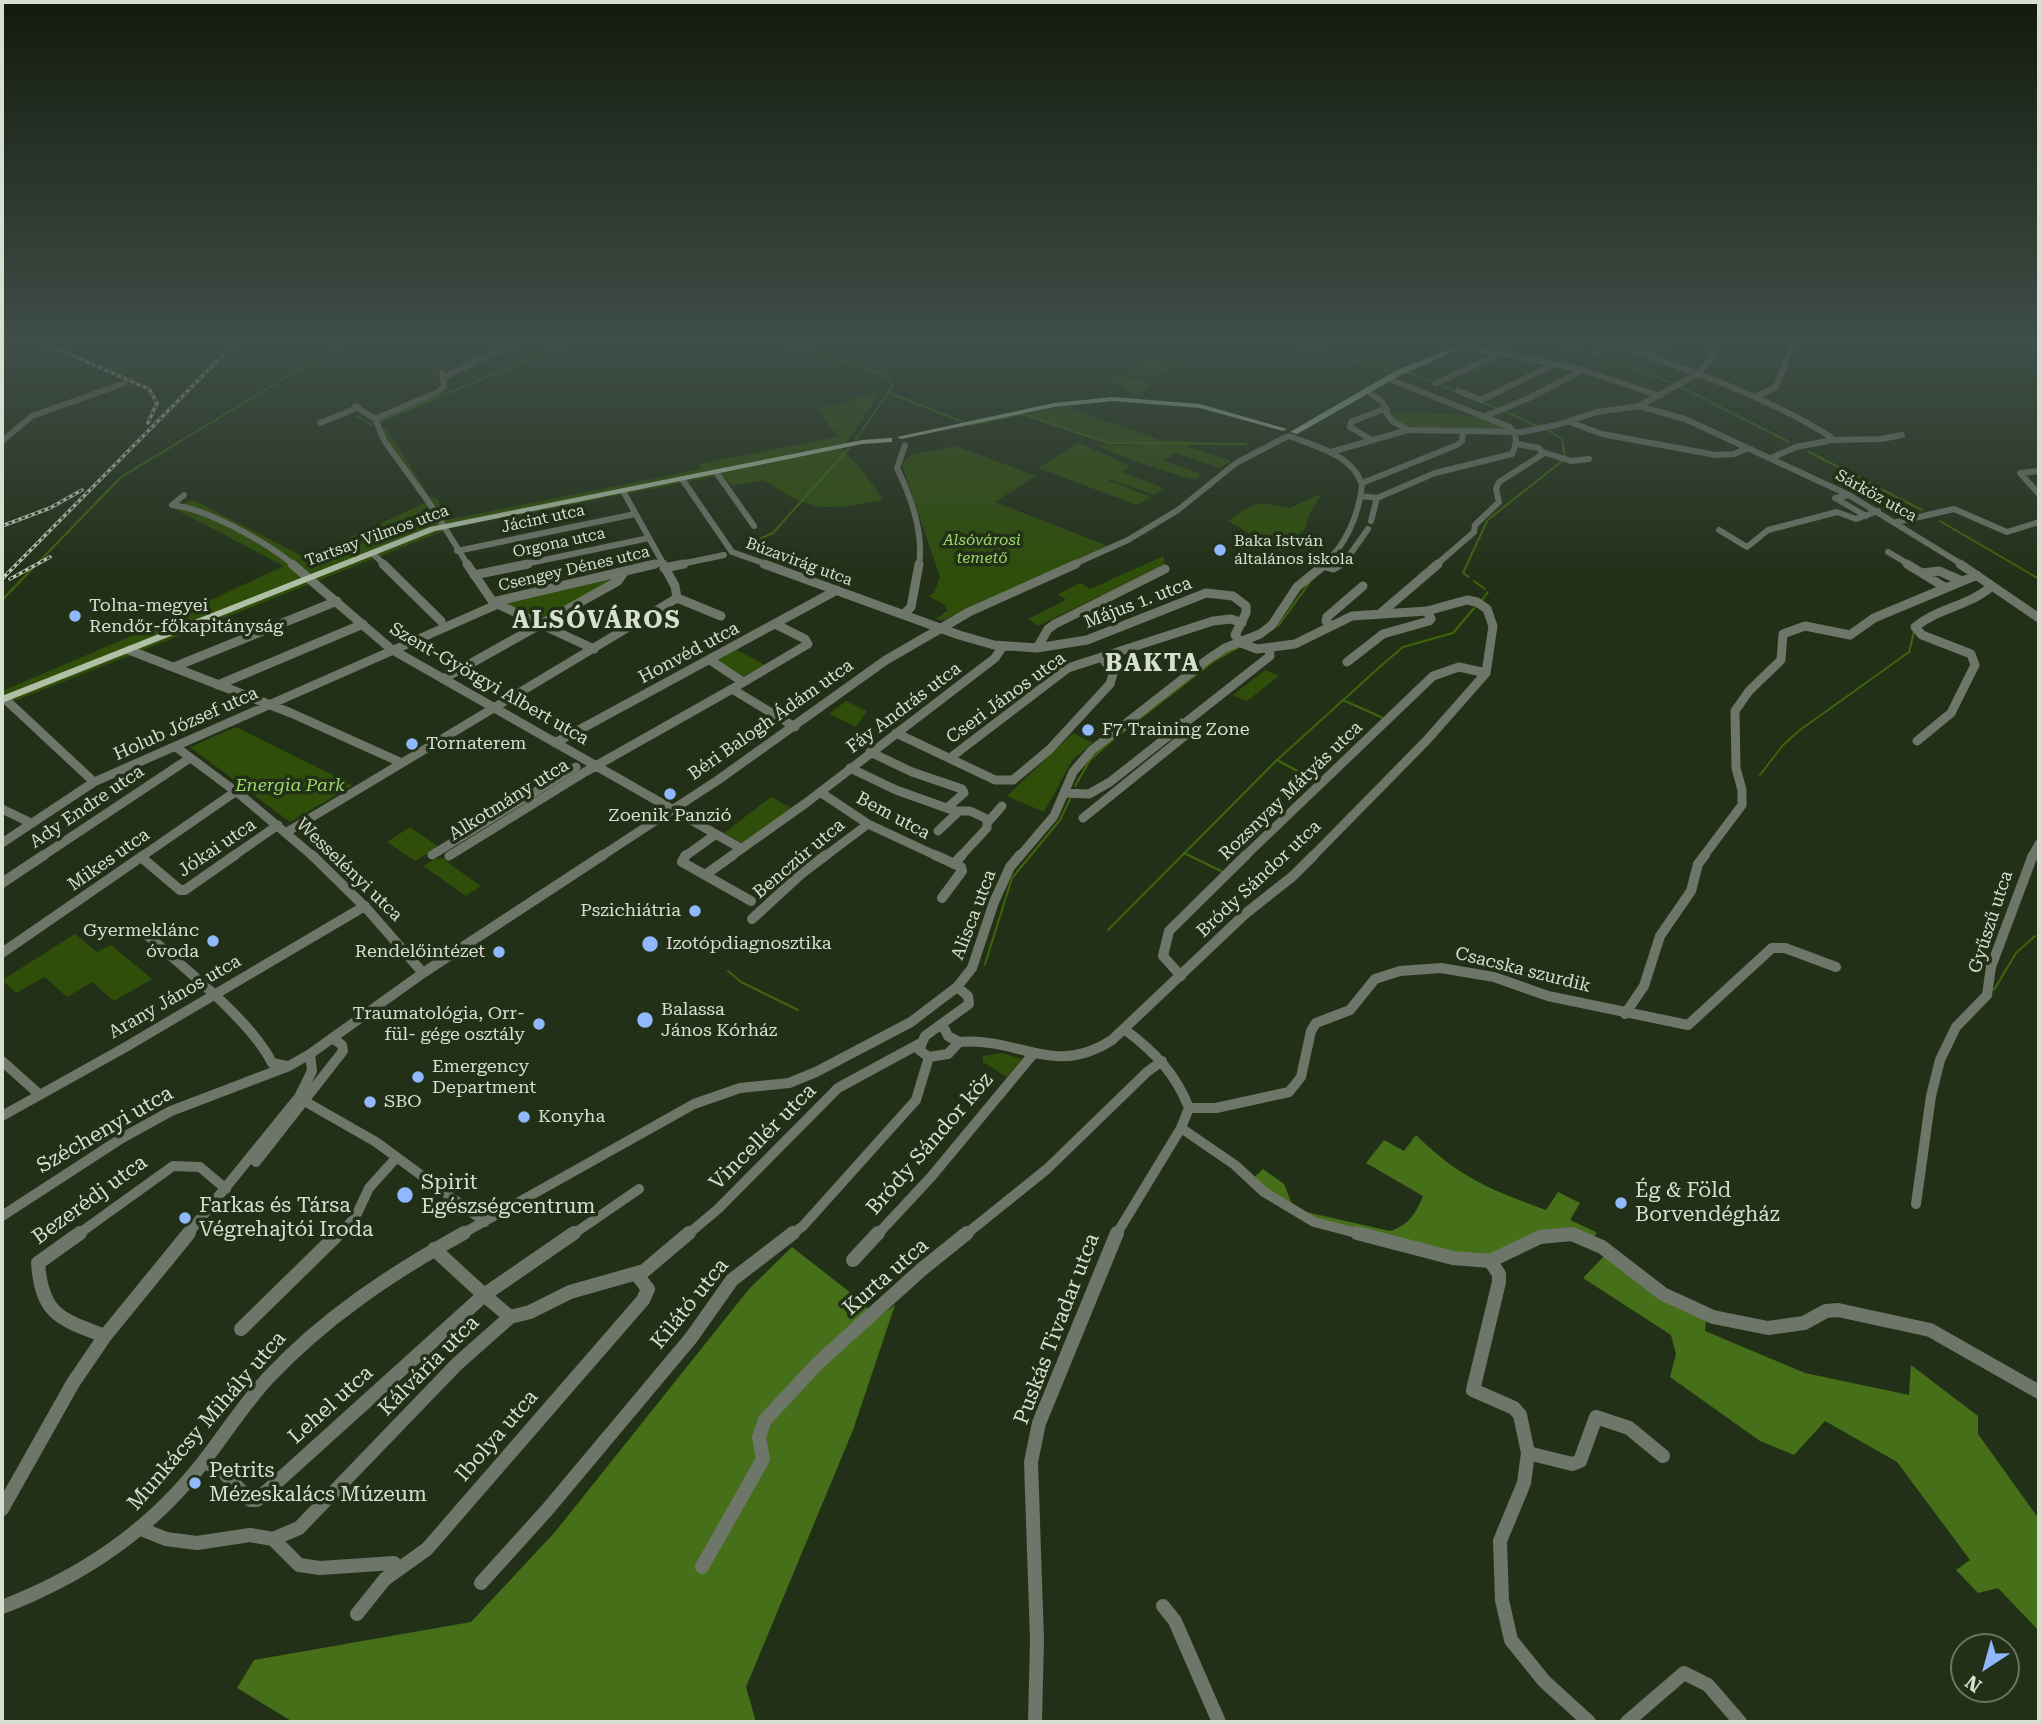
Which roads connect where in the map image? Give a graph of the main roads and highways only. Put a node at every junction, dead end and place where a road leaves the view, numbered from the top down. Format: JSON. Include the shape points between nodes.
{"nodes":[{"id":1,"x":974,"y":420,"type":"edge"},
{"id":2,"x":1253,"y":420,"type":"edge"},
{"id":3,"x":1314,"y":420,"type":"edge"},
{"id":4,"x":1262,"y":423,"type":"joint"},
{"id":5,"x":915,"y":432,"type":"joint"},
{"id":6,"x":895,"y":438,"type":"joint"},
{"id":7,"x":862,"y":442,"type":"joint"},
{"id":8,"x":3,"y":700,"type":"edge"}],
"edges":[{"from":1,"to":5,"type":"main road"},
{"from":2,"to":4,"type":"main road"},
{"from":3,"to":4,"type":"main road","via":[[1286,433]]},
{"from":5,"to":6,"type":"main road"},
{"from":6,"to":7,"type":"main road"},
{"from":7,"to":8,"type":"main road","name":"Tartsay Vilmos utca","via":[[441,527]]}]}
